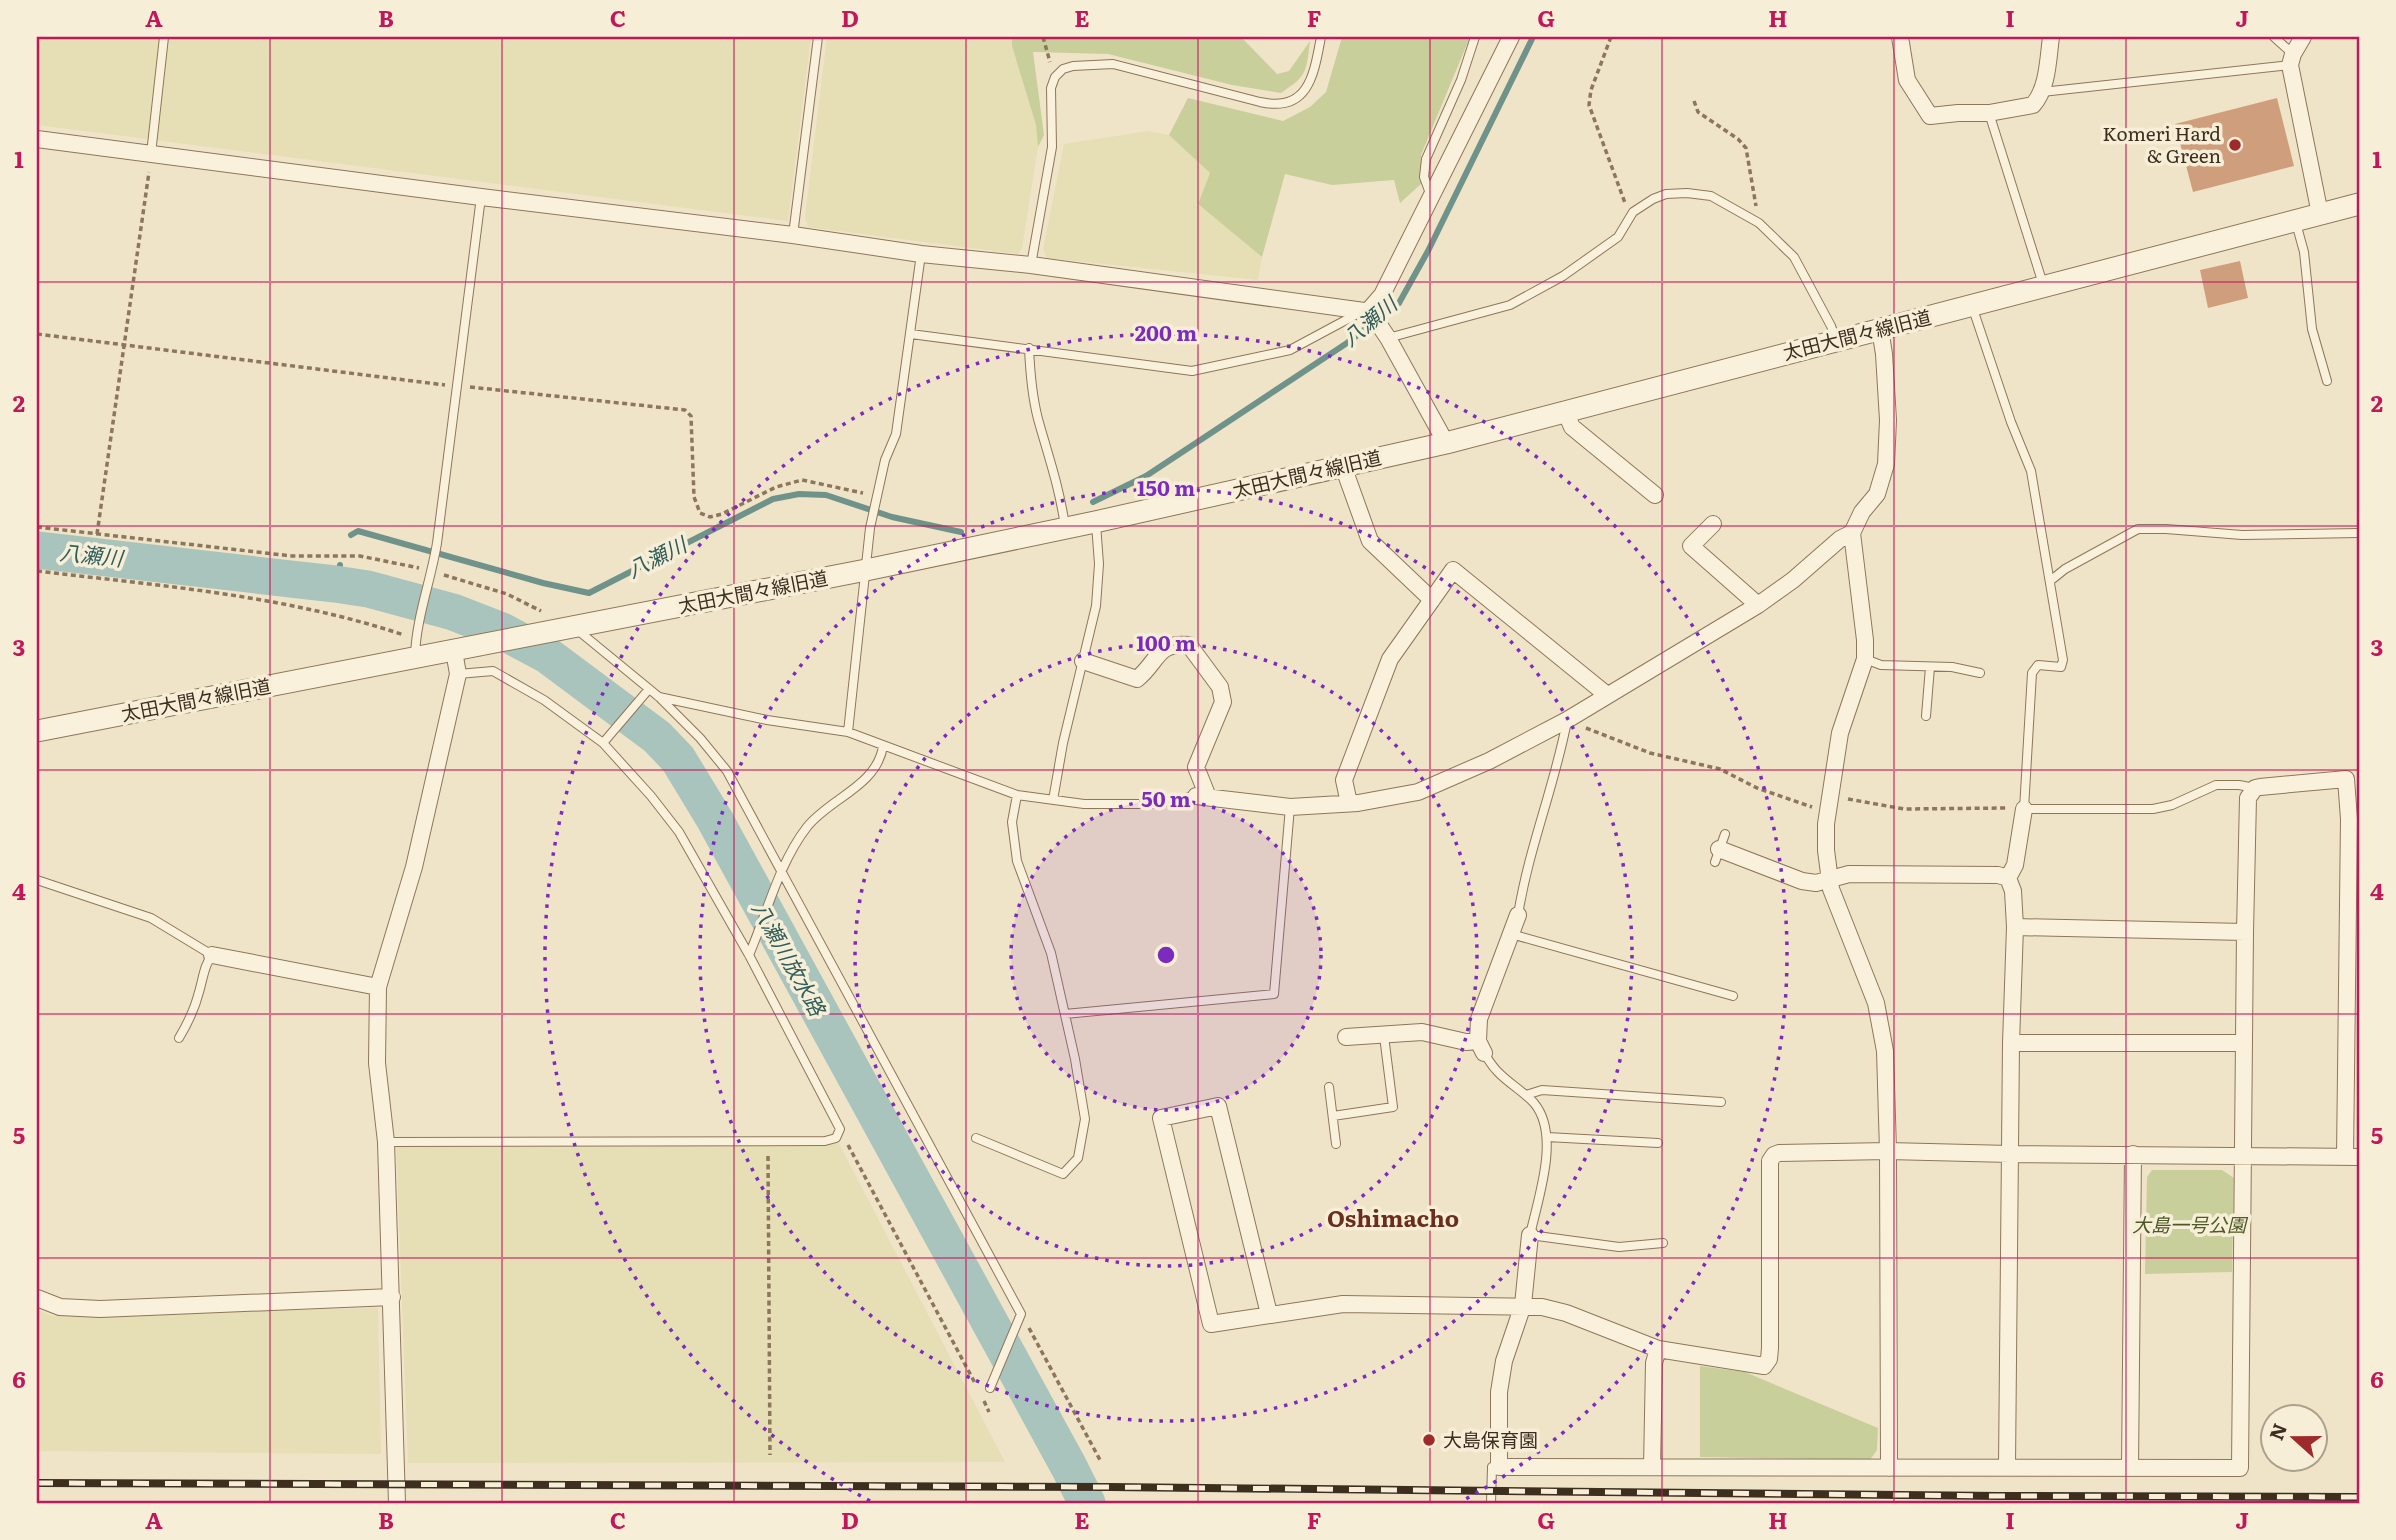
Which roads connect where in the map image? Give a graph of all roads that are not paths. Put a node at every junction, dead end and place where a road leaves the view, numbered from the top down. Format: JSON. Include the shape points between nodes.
{"nodes":[{"id":1,"x":164,"y":37,"type":"edge"},
{"id":2,"x":818,"y":37,"type":"edge"},
{"id":3,"x":1321,"y":37,"type":"edge"},
{"id":4,"x":1475,"y":37,"type":"edge"},
{"id":5,"x":1511,"y":37,"type":"edge"},
{"id":6,"x":1900,"y":37,"type":"edge"},
{"id":7,"x":2051,"y":37,"type":"edge"},
{"id":8,"x":2274,"y":37,"type":"edge"},
{"id":9,"x":2303,"y":37,"type":"edge"},
{"id":10,"x":2291,"y":60,"type":"junction"},
{"id":11,"x":2039,"y":92,"type":"junction"},
{"id":12,"x":1989,"y":113,"type":"junction"},
{"id":13,"x":37,"y":139,"type":"edge"},
{"id":14,"x":151,"y":154,"type":"junction"},
{"id":15,"x":481,"y":198,"type":"junction"},
{"id":16,"x":1432,"y":198,"type":"junction"},
{"id":17,"x":2359,"y":204,"type":"edge"},
{"id":18,"x":2320,"y":214,"type":"junction"},
{"id":19,"x":2295,"y":220,"type":"junction"},
{"id":20,"x":793,"y":235,"type":"junction"},
{"id":21,"x":921,"y":254,"type":"junction"},
{"id":22,"x":1031,"y":265,"type":"junction"},
{"id":23,"x":2043,"y":287,"type":"junction"},
{"id":24,"x":1972,"y":306,"type":"junction"},
{"id":25,"x":1366,"y":310,"type":"junction"},
{"id":26,"x":1880,"y":329,"type":"junction"},
{"id":27,"x":911,"y":334,"type":"junction"},
{"id":28,"x":1386,"y":335,"type":"junction"},
{"id":29,"x":1836,"y":340,"type":"junction"},
{"id":30,"x":1030,"y":348,"type":"junction"},
{"id":31,"x":2327,"y":381,"type":"dead end"},
{"id":32,"x":1565,"y":411,"type":"junction"},
{"id":33,"x":1446,"y":443,"type":"junction"},
{"id":34,"x":1342,"y":466,"type":"junction"},
{"id":35,"x":1655,"y":495,"type":"dead end"},
{"id":36,"x":1096,"y":522,"type":"junction"},
{"id":37,"x":1713,"y":524,"type":"dead end"},
{"id":38,"x":1065,"y":527,"type":"junction"},
{"id":39,"x":1852,"y":533,"type":"junction"},
{"id":40,"x":2359,"y":533,"type":"edge"},
{"id":41,"x":866,"y":570,"type":"junction"},
{"id":42,"x":2050,"y":581,"type":"junction"},
{"id":43,"x":1432,"y":600,"type":"junction"},
{"id":44,"x":1758,"y":605,"type":"junction"},
{"id":45,"x":569,"y":629,"type":"junction"},
{"id":46,"x":415,"y":648,"type":"junction"},
{"id":47,"x":464,"y":649,"type":"junction"},
{"id":48,"x":1865,"y":659,"type":"junction"},
{"id":49,"x":1083,"y":661,"type":"junction"},
{"id":50,"x":1930,"y":667,"type":"junction"},
{"id":51,"x":1980,"y":673,"type":"dead end"},
{"id":52,"x":458,"y":674,"type":"junction"},
{"id":53,"x":647,"y":692,"type":"junction"},
{"id":54,"x":1607,"y":695,"type":"junction"},
{"id":55,"x":659,"y":697,"type":"junction"},
{"id":56,"x":1926,"y":716,"type":"dead end"},
{"id":57,"x":1567,"y":720,"type":"junction"},
{"id":58,"x":37,"y":732,"type":"edge"},
{"id":59,"x":848,"y":732,"type":"junction"},
{"id":60,"x":606,"y":740,"type":"junction"},
{"id":61,"x":883,"y":746,"type":"junction"},
{"id":62,"x":2255,"y":788,"type":"junction"},
{"id":63,"x":1017,"y":794,"type":"junction"},
{"id":64,"x":1202,"y":796,"type":"junction"},
{"id":65,"x":1053,"y":800,"type":"junction"},
{"id":66,"x":1349,"y":803,"type":"junction"},
{"id":67,"x":1290,"y":807,"type":"junction"},
{"id":68,"x":2024,"y":809,"type":"junction"},
{"id":69,"x":2354,"y":818,"type":"edge"},
{"id":70,"x":1719,"y":848,"type":"dead end"},
{"id":71,"x":783,"y":871,"type":"junction"},
{"id":72,"x":2008,"y":878,"type":"junction"},
{"id":73,"x":37,"y":880,"type":"edge"},
{"id":74,"x":1829,"y":880,"type":"junction"},
{"id":75,"x":1518,"y":915,"type":"joint"},
{"id":76,"x":2015,"y":927,"type":"junction"},
{"id":77,"x":2245,"y":932,"type":"junction"},
{"id":78,"x":1511,"y":934,"type":"junction"},
{"id":79,"x":2354,"y":935,"type":"edge"},
{"id":80,"x":212,"y":955,"type":"junction"},
{"id":81,"x":749,"y":955,"type":"junction"},
{"id":82,"x":377,"y":988,"type":"junction"},
{"id":83,"x":1733,"y":996,"type":"dead end"},
{"id":84,"x":1065,"y":1014,"type":"junction"},
{"id":85,"x":1384,"y":1036,"type":"junction"},
{"id":86,"x":1346,"y":1037,"type":"dead end"},
{"id":87,"x":179,"y":1038,"type":"dead end"},
{"id":88,"x":2011,"y":1043,"type":"junction"},
{"id":89,"x":2244,"y":1043,"type":"junction"},
{"id":90,"x":2353,"y":1046,"type":"edge"},
{"id":91,"x":1481,"y":1047,"type":"junction"},
{"id":92,"x":1329,"y":1087,"type":"dead end"},
{"id":93,"x":1526,"y":1095,"type":"junction"},
{"id":94,"x":1721,"y":1101,"type":"dead end"},
{"id":95,"x":1333,"y":1116,"type":"junction"},
{"id":96,"x":1547,"y":1137,"type":"junction"},
{"id":97,"x":975,"y":1138,"type":"dead end"},
{"id":98,"x":386,"y":1142,"type":"junction"},
{"id":99,"x":1658,"y":1143,"type":"dead end"},
{"id":100,"x":1336,"y":1144,"type":"dead end"},
{"id":101,"x":1888,"y":1151,"type":"junction"},
{"id":102,"x":2010,"y":1154,"type":"junction"},
{"id":103,"x":2133,"y":1154,"type":"junction"},
{"id":104,"x":2244,"y":1156,"type":"junction"},
{"id":105,"x":2352,"y":1157,"type":"edge"},
{"id":106,"x":1530,"y":1235,"type":"junction"},
{"id":107,"x":1663,"y":1243,"type":"dead end"},
{"id":108,"x":392,"y":1297,"type":"junction"},
{"id":109,"x":37,"y":1298,"type":"edge"},
{"id":110,"x":1523,"y":1305,"type":"junction"},
{"id":111,"x":1269,"y":1314,"type":"junction"},
{"id":112,"x":1658,"y":1349,"type":"junction"},
{"id":113,"x":989,"y":1388,"type":"dead end"},
{"id":114,"x":2007,"y":1466,"type":"junction"},
{"id":115,"x":1492,"y":1467,"type":"dead end"},
{"id":116,"x":1652,"y":1467,"type":"junction"},
{"id":117,"x":2130,"y":1467,"type":"junction"},
{"id":118,"x":1889,"y":1468,"type":"junction"},
{"id":119,"x":397,"y":1503,"type":"edge"},
{"id":120,"x":1491,"y":1503,"type":"edge"}],
"edges":[{"from":1,"to":14,"type":"lane"},
{"from":2,"to":20,"type":"lane"},
{"from":3,"to":22,"type":"lane","via":[[1310,83],[1300,96],[1273,105],[1113,64],[1063,69],[1051,88],[1052,147]]},
{"from":4,"to":16,"type":"lane","via":[[1426,159],[1424,177]]},
{"from":5,"to":16,"type":"street"},
{"from":6,"to":12,"type":"street","via":[[1907,80],[1930,116]]},
{"from":7,"to":11,"type":"street","via":[[2046,78]]},
{"from":8,"to":10,"type":"lane"},
{"from":9,"to":10,"type":"street"},
{"from":10,"to":11,"type":"lane"},
{"from":10,"to":18,"type":"street"},
{"from":11,"to":12,"type":"street","via":[[2033,105]]},
{"from":12,"to":23,"type":"lane"},
{"from":13,"to":14,"type":"street"},
{"from":14,"to":15,"type":"street"},
{"from":15,"to":20,"type":"street"},
{"from":15,"to":46,"type":"lane","via":[[437,543]]},
{"from":16,"to":25,"type":"street","via":[[1382,295]]},
{"from":17,"to":18,"type":"street","name":"太田大間々線旧道"},
{"from":18,"to":19,"type":"street","name":"太田大間々線旧道"},
{"from":19,"to":23,"type":"street","name":"太田大間々線旧道"},
{"from":19,"to":31,"type":"lane","via":[[2304,253],[2312,329]]},
{"from":20,"to":21,"type":"street"},
{"from":21,"to":22,"type":"street"},
{"from":21,"to":27,"type":"lane"},
{"from":22,"to":25,"type":"street"},
{"from":23,"to":24,"type":"street","name":"太田大間々線旧道"},
{"from":24,"to":26,"type":"street","name":"太田大間々線旧道"},
{"from":24,"to":42,"type":"lane","via":[[2031,471]]},
{"from":25,"to":28,"type":"street"},
{"from":25,"to":30,"type":"lane","via":[[1290,350],[1192,371]]},
{"from":26,"to":29,"type":"street","name":"太田大間々線旧道"},
{"from":26,"to":39,"type":"street","via":[[1888,420],[1886,464],[1877,494]]},
{"from":27,"to":30,"type":"lane"},
{"from":27,"to":41,"type":"lane","via":[[896,434],[876,496]]},
{"from":28,"to":29,"type":"lane","via":[[1510,305],[1563,276],[1618,237],[1633,212],[1653,199],[1687,193],[1711,196],[1759,223],[1794,257]]},
{"from":28,"to":33,"type":"street"},
{"from":29,"to":32,"type":"street","name":"太田大間々線旧道"},
{"from":30,"to":38,"type":"lane","via":[[1038,418],[1060,492]]},
{"from":32,"to":33,"type":"street","name":"太田大間々線旧道"},
{"from":32,"to":35,"type":"street","via":[[1572,427]]},
{"from":33,"to":34,"type":"street","name":"太田大間々線旧道"},
{"from":34,"to":36,"type":"street","name":"太田大間々線旧道"},
{"from":34,"to":43,"type":"street","via":[[1370,541]]},
{"from":36,"to":38,"type":"street","name":"太田大間々線旧道"},
{"from":36,"to":49,"type":"lane","via":[[1096,606]]},
{"from":37,"to":44,"type":"street","via":[[1691,546]]},
{"from":38,"to":41,"type":"street","name":"太田大間々線旧道"},
{"from":39,"to":44,"type":"street"},
{"from":39,"to":48,"type":"street"},
{"from":40,"to":42,"type":"lane","via":[[2242,535],[2138,529]]},
{"from":41,"to":45,"type":"street","name":"太田大間々線旧道"},
{"from":41,"to":59,"type":"lane"},
{"from":42,"to":68,"type":"lane","via":[[2063,660],[2061,667],[2038,665],[2032,673]]},
{"from":43,"to":54,"type":"street","via":[[1453,570]]},
{"from":43,"to":66,"type":"street","via":[[1390,659],[1344,780]]},
{"from":44,"to":54,"type":"street"},
{"from":45,"to":47,"type":"street","name":"太田大間々線旧道"},
{"from":45,"to":53,"type":"lane"},
{"from":46,"to":47,"type":"street","name":"太田大間々線旧道"},
{"from":46,"to":58,"type":"street","name":"太田大間々線旧道"},
{"from":47,"to":52,"type":"street"},
{"from":48,"to":50,"type":"lane","via":[[1881,665]]},
{"from":48,"to":74,"type":"street","via":[[1840,733],[1826,824]]},
{"from":49,"to":64,"type":"street","via":[[1137,679],[1172,643],[1189,645],[1220,687],[1223,702],[1196,767]]},
{"from":49,"to":65,"type":"lane"},
{"from":50,"to":51,"type":"lane"},
{"from":50,"to":56,"type":"lane"},
{"from":52,"to":60,"type":"lane","via":[[494,671]]},
{"from":52,"to":82,"type":"street","via":[[415,867]]},
{"from":53,"to":55,"type":"lane"},
{"from":53,"to":60,"type":"lane"},
{"from":54,"to":57,"type":"street"},
{"from":55,"to":59,"type":"lane"},
{"from":55,"to":71,"type":"lane","via":[[727,771]]},
{"from":57,"to":66,"type":"street","via":[[1418,792]]},
{"from":57,"to":75,"type":"lane"},
{"from":59,"to":61,"type":"lane"},
{"from":60,"to":81,"type":"lane","via":[[679,832]]},
{"from":61,"to":63,"type":"lane"},
{"from":61,"to":71,"type":"lane","via":[[881,757],[862,782],[808,826]]},
{"from":62,"to":68,"type":"lane","via":[[2216,786],[2153,809]]},
{"from":62,"to":69,"type":"street","via":[[2346,779]]},
{"from":62,"to":77,"type":"street","via":[[2248,798]]},
{"from":63,"to":65,"type":"lane"},
{"from":63,"to":84,"type":"lane","via":[[1012,822],[1017,861],[1051,953]]},
{"from":64,"to":65,"type":"lane","via":[[1153,804]]},
{"from":64,"to":67,"type":"street"},
{"from":66,"to":67,"type":"street"},
{"from":67,"to":84,"type":"lane","via":[[1274,995]]},
{"from":68,"to":72,"type":"street","via":[[2015,865]]},
{"from":69,"to":79,"type":"street"},
{"from":70,"to":74,"type":"street","via":[[1802,881]]},
{"from":71,"to":81,"type":"lane"},
{"from":71,"to":113,"type":"lane","via":[[1019,1318]]},
{"from":72,"to":74,"type":"street","via":[[1849,874]]},
{"from":72,"to":76,"type":"street"},
{"from":73,"to":80,"type":"lane","via":[[151,918]]},
{"from":74,"to":101,"type":"street","via":[[1881,1024]]},
{"from":75,"to":78,"type":"street"},
{"from":76,"to":77,"type":"street"},
{"from":76,"to":88,"type":"street"},
{"from":77,"to":89,"type":"street"},
{"from":78,"to":83,"type":"lane"},
{"from":78,"to":91,"type":"street","via":[[1479,1019]]},
{"from":79,"to":90,"type":"street"},
{"from":80,"to":82,"type":"street"},
{"from":80,"to":87,"type":"lane"},
{"from":81,"to":98,"type":"lane","via":[[840,1129],[836,1138],[825,1142]]},
{"from":82,"to":98,"type":"street","via":[[377,1063]]},
{"from":84,"to":97,"type":"lane","via":[[1085,1119],[1078,1158],[1071,1168],[1063,1174]]},
{"from":85,"to":86,"type":"street"},
{"from":85,"to":91,"type":"street","via":[[1422,1032]]},
{"from":85,"to":95,"type":"lane","via":[[1392,1107]]},
{"from":88,"to":89,"type":"street"},
{"from":88,"to":102,"type":"street"},
{"from":89,"to":104,"type":"street"},
{"from":90,"to":105,"type":"street"},
{"from":91,"to":93,"type":"lane","via":[[1497,1071]]},
{"from":92,"to":95,"type":"lane"},
{"from":93,"to":94,"type":"lane","via":[[1542,1090]]},
{"from":93,"to":96,"type":"lane","via":[[1545,1120]]},
{"from":95,"to":100,"type":"lane"},
{"from":96,"to":99,"type":"lane"},
{"from":96,"to":106,"type":"lane"},
{"from":98,"to":108,"type":"street"},
{"from":101,"to":102,"type":"street"},
{"from":101,"to":112,"type":"street","via":[[1773,1155],[1770,1348],[1764,1366]]},
{"from":101,"to":118,"type":"street"},
{"from":102,"to":103,"type":"street"},
{"from":102,"to":114,"type":"street"},
{"from":103,"to":104,"type":"street"},
{"from":103,"to":117,"type":"street"},
{"from":104,"to":105,"type":"street"},
{"from":104,"to":117,"type":"street","via":[[2240,1468]]},
{"from":106,"to":107,"type":"lane","via":[[1619,1247]]},
{"from":106,"to":110,"type":"street"},
{"from":108,"to":109,"type":"street","via":[[100,1309],[60,1307]]},
{"from":108,"to":119,"type":"street"},
{"from":110,"to":111,"type":"street","via":[[1343,1304]]},
{"from":110,"to":112,"type":"street","via":[[1566,1313]]},
{"from":110,"to":116,"type":"street","via":[[1499,1392],[1499,1467]]},
{"from":111,"to":111,"type":"street","via":[[1218,1106],[1161,1118],[1211,1324]]},
{"from":112,"to":116,"type":"street"},
{"from":114,"to":117,"type":"street"},
{"from":114,"to":118,"type":"street"},
{"from":115,"to":120,"type":"lane"},
{"from":116,"to":118,"type":"street"}]}
